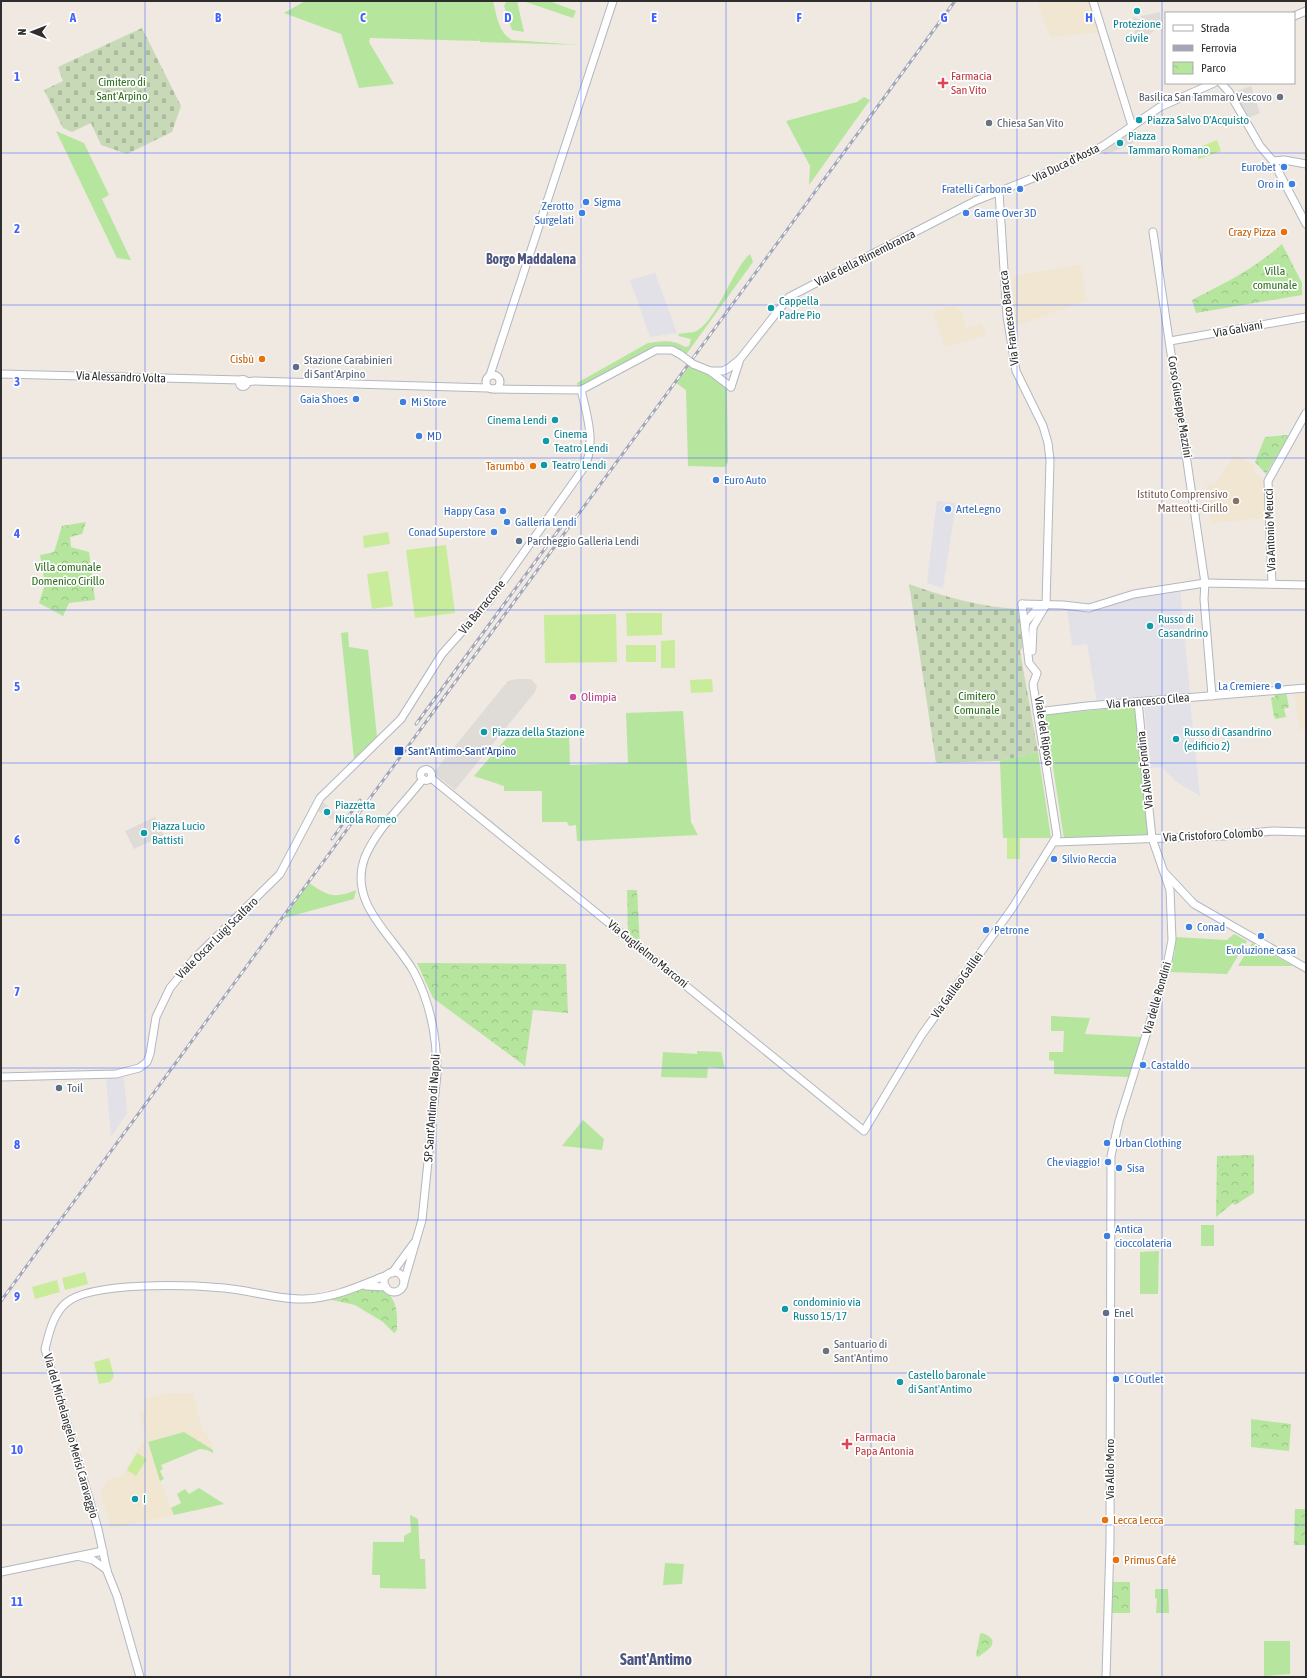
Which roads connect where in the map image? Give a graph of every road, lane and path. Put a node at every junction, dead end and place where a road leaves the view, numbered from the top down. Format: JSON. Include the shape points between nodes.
{"nodes":[{"id":1,"x":613,"y":1,"type":"edge"},
{"id":2,"x":1093,"y":1,"type":"edge"},
{"id":3,"x":1306,"y":11,"type":"edge"},
{"id":4,"x":1295,"y":16,"type":"edge"},
{"id":5,"x":1212,"y":84,"type":"edge"},
{"id":6,"x":1222,"y":84,"type":"edge"},
{"id":7,"x":1132,"y":126,"type":"junction"},
{"id":8,"x":1273,"y":161,"type":"junction"},
{"id":9,"x":1306,"y":164,"type":"edge"},
{"id":10,"x":999,"y":192,"type":"junction"},
{"id":11,"x":1306,"y":224,"type":"edge"},
{"id":12,"x":1153,"y":232,"type":"dead end"},
{"id":13,"x":1306,"y":317,"type":"edge"},
{"id":14,"x":1170,"y":340,"type":"junction"},
{"id":15,"x":740,"y":359,"type":"junction"},
{"id":16,"x":727,"y":369,"type":"junction"},
{"id":17,"x":710,"y":370,"type":"junction"},
{"id":18,"x":1,"y":374,"type":"edge"},
{"id":19,"x":493,"y":379,"type":"junction"},
{"id":20,"x":464,"y":387,"type":"junction"},
{"id":21,"x":731,"y":388,"type":"junction"},
{"id":22,"x":492,"y":389,"type":"junction"},
{"id":23,"x":512,"y":389,"type":"junction"},
{"id":24,"x":582,"y":390,"type":"junction"},
{"id":25,"x":1306,"y":413,"type":"edge"},
{"id":26,"x":1205,"y":583,"type":"junction"},
{"id":27,"x":1272,"y":584,"type":"junction"},
{"id":28,"x":1306,"y":585,"type":"edge"},
{"id":29,"x":1022,"y":604,"type":"junction"},
{"id":30,"x":1043,"y":605,"type":"junction"},
{"id":31,"x":1034,"y":618,"type":"junction"},
{"id":32,"x":1025,"y":629,"type":"junction"},
{"id":33,"x":1306,"y":688,"type":"edge"},
{"id":34,"x":1212,"y":696,"type":"junction"},
{"id":35,"x":1138,"y":702,"type":"junction"},
{"id":36,"x":1039,"y":712,"type":"junction"},
{"id":37,"x":431,"y":778,"type":"joint"},
{"id":38,"x":320,"y":798,"type":"joint"},
{"id":39,"x":1306,"y":832,"type":"edge"},
{"id":40,"x":1152,"y":838,"type":"junction"},
{"id":41,"x":1058,"y":842,"type":"junction"},
{"id":42,"x":1164,"y":872,"type":"junction"},
{"id":43,"x":1306,"y":968,"type":"edge"},
{"id":44,"x":1,"y":1077,"type":"edge"},
{"id":45,"x":864,"y":1130,"type":"joint"},
{"id":46,"x":419,"y":1236,"type":"junction"},
{"id":47,"x":389,"y":1274,"type":"junction"},
{"id":48,"x":404,"y":1282,"type":"junction"},
{"id":49,"x":362,"y":1286,"type":"junction"},
{"id":50,"x":386,"y":1287,"type":"junction"},
{"id":51,"x":1111,"y":1394,"type":"joint"},
{"id":52,"x":103,"y":1551,"type":"junction"},
{"id":53,"x":77,"y":1557,"type":"junction"},
{"id":54,"x":107,"y":1571,"type":"junction"},
{"id":55,"x":1,"y":1572,"type":"edge"},
{"id":56,"x":140,"y":1677,"type":"edge"},
{"id":57,"x":1106,"y":1677,"type":"edge"}],
"edges":[{"from":1,"to":19,"type":"street","via":[[498,351]]},
{"from":2,"to":7,"type":"street"},
{"from":3,"to":4,"type":"street"},
{"from":5,"to":7,"type":"street","name":"Via Duca d'Aosta","via":[[1160,107]]},
{"from":6,"to":8,"type":"street","via":[[1260,146]]},
{"from":7,"to":10,"type":"street","name":"Via Duca d'Aosta","via":[[1103,146],[1056,170]]},
{"from":8,"to":9,"type":"street"},
{"from":8,"to":11,"type":"street"},
{"from":10,"to":15,"type":"street","name":"Viale della Rimembranza","via":[[975,201],[789,297]]},
{"from":10,"to":30,"type":"street","name":"Via Francesco Baracca","via":[[1007,316],[1016,371],[1043,426],[1048,443],[1050,486]]},
{"from":12,"to":14,"type":"street","name":"Corso Giuseppe Mazzini"},
{"from":13,"to":14,"type":"street","name":"Via Galvani"},
{"from":14,"to":26,"type":"street","name":"Corso Giuseppe Mazzini"},
{"from":15,"to":16,"type":"street","name":"Viale della Rimembranza"},
{"from":15,"to":21,"type":"street"},
{"from":16,"to":17,"type":"street"},
{"from":16,"to":21,"type":"street"},
{"from":17,"to":21,"type":"street"},
{"from":17,"to":24,"type":"street","bridge":true,"via":[[693,364],[672,350],[656,350]]},
{"from":18,"to":20,"type":"street","name":"Via Alessandro Volta"},
{"from":19,"to":20,"type":"street","name":"Via Alessandro Volta"},
{"from":19,"to":22,"type":"street"},
{"from":19,"to":22,"type":"street"},
{"from":19,"to":23,"type":"street","name":"Via Alessandro Volta"},
{"from":20,"to":22,"type":"street","name":"Via Alessandro Volta"},
{"from":22,"to":23,"type":"street","name":"Via Alessandro Volta"},
{"from":23,"to":24,"type":"street","name":"Via Alessandro Volta"},
{"from":24,"to":38,"type":"street","name":"Via Barraccone","via":[[591,442],[583,470],[490,600],[442,654],[401,719]]},
{"from":25,"to":27,"type":"street","name":"Via Antonio Meucci","via":[[1268,481]]},
{"from":26,"to":27,"type":"street"},
{"from":26,"to":30,"type":"street","via":[[1134,594],[1089,608]]},
{"from":26,"to":34,"type":"street","name":"Corso Giuseppe Mazzini"},
{"from":27,"to":28,"type":"street"},
{"from":29,"to":30,"type":"street"},
{"from":29,"to":31,"type":"street"},
{"from":29,"to":32,"type":"street","name":"Viale del Riposo"},
{"from":30,"to":31,"type":"street","name":"Viale del Riposo"},
{"from":31,"to":32,"type":"street","name":"Viale del Riposo"},
{"from":31,"to":36,"type":"street","name":"Viale del Riposo","via":[[1033,662],[1041,673],[1037,685]]},
{"from":32,"to":36,"type":"street","name":"Viale del Riposo","via":[[1029,663],[1037,674],[1033,684]]},
{"from":33,"to":34,"type":"street","name":"Via Francesco Cilea"},
{"from":34,"to":35,"type":"street","name":"Via Francesco Cilea"},
{"from":35,"to":36,"type":"street","name":"Via Francesco Cilea"},
{"from":35,"to":40,"type":"street","name":"Via Alveo Fondina"},
{"from":36,"to":41,"type":"street","name":"Viale del Riposo"},
{"from":37,"to":45,"type":"street","name":"Via Guglielmo Marconi"},
{"from":37,"to":46,"type":"street","name":"SP Sant'Antimo di Napoli","via":[[427,781],[423,779],[372,843],[365,859],[362,876],[367,906],[414,972],[428,1005],[435,1034],[437,1074]]},
{"from":38,"to":44,"type":"street","name":"Viale Oscar Luigi Scalfaro","via":[[280,874],[194,959],[170,988],[156,1017],[147,1062],[139,1068],[116,1074]]},
{"from":39,"to":40,"type":"street","name":"Via Cristoforo Colombo","via":[[1273,831],[1224,836]]},
{"from":40,"to":41,"type":"street","name":"Via Cristoforo Colombo"},
{"from":40,"to":42,"type":"street","name":"Via delle Rondini"},
{"from":41,"to":45,"type":"street","name":"Via Galileo Galilei","via":[[921,1036]]},
{"from":42,"to":43,"type":"street","via":[[1194,904]]},
{"from":42,"to":51,"type":"street","name":"Via delle Rondini","via":[[1170,890],[1172,940],[1166,971],[1119,1121],[1111,1156]]},
{"from":46,"to":47,"type":"street","name":"SP Sant'Antimo di Napoli"},
{"from":46,"to":48,"type":"street","name":"SP Sant'Antimo di Napoli"},
{"from":47,"to":48,"type":"street","via":[[400,1274]]},
{"from":47,"to":49,"type":"street","name":"Via del Michelangelo Merisi Caravaggio"},
{"from":47,"to":50,"type":"street","via":[[384,1280]]},
{"from":48,"to":50,"type":"street","via":[[401,1289],[395,1292],[389,1291]]},
{"from":49,"to":50,"type":"street","name":"Via del Michelangelo Merisi Caravaggio"},
{"from":49,"to":52,"type":"street","name":"Via del Michelangelo Merisi Caravaggio","via":[[315,1298],[298,1299],[224,1288],[114,1287],[76,1297],[58,1311],[45,1349]]},
{"from":51,"to":57,"type":"street","name":"Via Aldo Moro"},
{"from":52,"to":53,"type":"street"},
{"from":52,"to":54,"type":"street","name":"Via del Michelangelo Merisi Caravaggio"},
{"from":53,"to":54,"type":"street","via":[[93,1560]]},
{"from":53,"to":55,"type":"street"},
{"from":54,"to":56,"type":"street","name":"Via del Michelangelo Merisi Caravaggio","via":[[117,1596]]}]}
